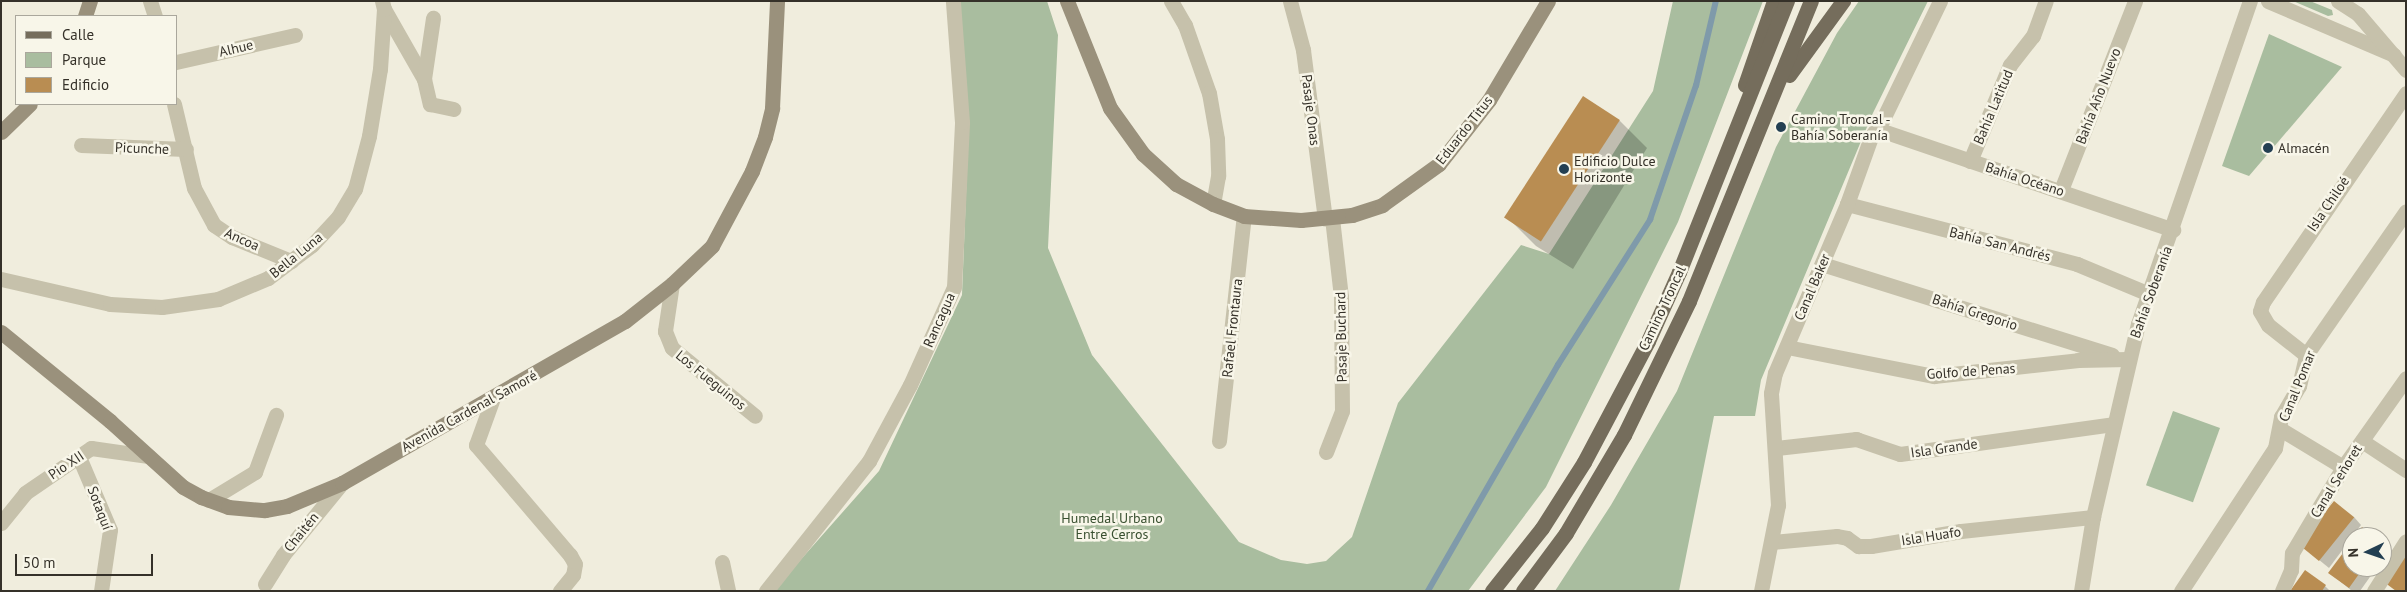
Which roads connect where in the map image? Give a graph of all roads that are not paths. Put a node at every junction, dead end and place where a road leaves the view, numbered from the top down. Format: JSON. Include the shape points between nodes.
{"nodes":[{"id":1,"x":90,"y":1,"type":"edge"},
{"id":2,"x":150,"y":1,"type":"edge"},
{"id":3,"x":778,"y":1,"type":"edge"},
{"id":4,"x":953,"y":1,"type":"edge"},
{"id":5,"x":1067,"y":1,"type":"edge"},
{"id":6,"x":1171,"y":1,"type":"edge"},
{"id":7,"x":1290,"y":1,"type":"edge"},
{"id":8,"x":1548,"y":1,"type":"edge"},
{"id":9,"x":1774,"y":1,"type":"edge"},
{"id":10,"x":1787,"y":1,"type":"edge"},
{"id":11,"x":1811,"y":1,"type":"edge"},
{"id":12,"x":1843,"y":1,"type":"edge"},
{"id":13,"x":1940,"y":1,"type":"edge"},
{"id":14,"x":2046,"y":1,"type":"edge"},
{"id":15,"x":2135,"y":1,"type":"edge"},
{"id":16,"x":2250,"y":1,"type":"edge"},
{"id":17,"x":2268,"y":1,"type":"edge"},
{"id":18,"x":2341,"y":2,"type":"edge"},
{"id":19,"x":383,"y":5,"type":"edge"},
{"id":20,"x":85,"y":15,"type":"edge"},
{"id":21,"x":155,"y":15,"type":"edge"},
{"id":22,"x":433,"y":18,"type":"dead end"},
{"id":23,"x":295,"y":35,"type":"dead end"},
{"id":24,"x":178,"y":62,"type":"edge"},
{"id":25,"x":2402,"y":62,"type":"edge"},
{"id":26,"x":424,"y":79,"type":"junction"},
{"id":27,"x":2406,"y":93,"type":"edge"},
{"id":28,"x":1772,"y":102,"type":"junction"},
{"id":29,"x":29,"y":105,"type":"edge"},
{"id":30,"x":174,"y":105,"type":"edge"},
{"id":31,"x":453,"y":109,"type":"dead end"},
{"id":32,"x":1877,"y":129,"type":"junction"},
{"id":33,"x":1,"y":132,"type":"edge"},
{"id":34,"x":81,"y":145,"type":"dead end"},
{"id":35,"x":186,"y":149,"type":"junction"},
{"id":36,"x":1728,"y":151,"type":"junction"},
{"id":37,"x":1970,"y":161,"type":"junction"},
{"id":38,"x":2061,"y":190,"type":"junction"},
{"id":39,"x":1213,"y":204,"type":"junction"},
{"id":40,"x":1847,"y":204,"type":"junction"},
{"id":41,"x":2406,"y":212,"type":"edge"},
{"id":42,"x":1244,"y":216,"type":"junction"},
{"id":43,"x":1328,"y":219,"type":"junction"},
{"id":44,"x":2173,"y":230,"type":"junction"},
{"id":45,"x":291,"y":261,"type":"junction"},
{"id":46,"x":1822,"y":264,"type":"junction"},
{"id":47,"x":1,"y":279,"type":"edge"},
{"id":48,"x":672,"y":284,"type":"junction"},
{"id":49,"x":2149,"y":294,"type":"junction"},
{"id":50,"x":1,"y":332,"type":"edge"},
{"id":51,"x":1787,"y":347,"type":"junction"},
{"id":52,"x":2306,"y":355,"type":"junction"},
{"id":53,"x":2128,"y":359,"type":"junction"},
{"id":54,"x":2406,"y":378,"type":"edge"},
{"id":55,"x":493,"y":398,"type":"junction"},
{"id":56,"x":276,"y":415,"type":"dead end"},
{"id":57,"x":755,"y":416,"type":"dead end"},
{"id":58,"x":2113,"y":424,"type":"junction"},
{"id":59,"x":2280,"y":429,"type":"junction"},
{"id":60,"x":2362,"y":440,"type":"junction"},
{"id":61,"x":1220,"y":441,"type":"dead end"},
{"id":62,"x":1776,"y":448,"type":"junction"},
{"id":63,"x":1326,"y":452,"type":"dead end"},
{"id":64,"x":148,"y":456,"type":"junction"},
{"id":65,"x":79,"y":457,"type":"junction"},
{"id":66,"x":2343,"y":467,"type":"junction"},
{"id":67,"x":2406,"y":470,"type":"edge"},
{"id":68,"x":342,"y":483,"type":"junction"},
{"id":69,"x":209,"y":500,"type":"junction"},
{"id":70,"x":2093,"y":516,"type":"junction"},
{"id":71,"x":1,"y":523,"type":"edge"},
{"id":72,"x":2406,"y":541,"type":"edge"},
{"id":73,"x":1772,"y":542,"type":"junction"},
{"id":74,"x":722,"y":562,"type":"dead end"},
{"id":75,"x":265,"y":584,"type":"dead end"},
{"id":76,"x":100,"y":591,"type":"edge"},
{"id":77,"x":560,"y":591,"type":"edge"},
{"id":78,"x":728,"y":591,"type":"edge"},
{"id":79,"x":766,"y":591,"type":"edge"},
{"id":80,"x":1492,"y":591,"type":"edge"},
{"id":81,"x":1523,"y":591,"type":"edge"},
{"id":82,"x":1761,"y":591,"type":"edge"},
{"id":83,"x":2081,"y":591,"type":"edge"},
{"id":84,"x":2182,"y":591,"type":"edge"},
{"id":85,"x":2282,"y":591,"type":"edge"},
{"id":86,"x":2374,"y":591,"type":"edge"}],
"edges":[{"from":1,"to":20,"type":"street"},
{"from":2,"to":21,"type":"street"},
{"from":3,"to":48,"type":"street","name":"Avenida Cardenal Samoré","via":[[772,108],[759,154],[716,239]]},
{"from":4,"to":79,"type":"street","name":"Rancagua","via":[[962,122],[954,287],[910,385],[869,461]]},
{"from":5,"to":39,"type":"street","name":"Eduardo Titus","via":[[1110,108],[1142,154],[1176,184]]},
{"from":6,"to":39,"type":"street","via":[[1185,25],[1209,92],[1218,176]]},
{"from":7,"to":43,"type":"street","name":"Pasaje Onas","via":[[1303,50]]},
{"from":8,"to":43,"type":"street","name":"Eduardo Titus","via":[[1489,100],[1440,164],[1382,204]]},
{"from":9,"to":36,"type":"main road","via":[[1752,63]]},
{"from":10,"to":36,"type":"main road","name":"Camino Troncal"},
{"from":11,"to":28,"type":"main road","name":"Camino Troncal"},
{"from":12,"to":28,"type":"main road"},
{"from":13,"to":32,"type":"street","name":"Canal Baker"},
{"from":14,"to":37,"type":"street","name":"Bahía Latitud","via":[[2034,36],[2010,66]]},
{"from":15,"to":38,"type":"street","name":"Bahía Año Nuevo"},
{"from":16,"to":44,"type":"street","name":"Bahía Soberanía"},
{"from":17,"to":25,"type":"street"},
{"from":18,"to":25,"type":"street","via":[[2358,14]]},
{"from":19,"to":26,"type":"street"},
{"from":19,"to":45,"type":"street","name":"Bella Luna","via":[[369,136],[356,189],[338,217],[312,245]]},
{"from":22,"to":26,"type":"street"},
{"from":23,"to":24,"type":"street","name":"Alhue"},
{"from":26,"to":31,"type":"street","via":[[430,104]]},
{"from":27,"to":52,"type":"street","name":"Isla Chiloé","via":[[2263,302],[2260,310],[2263,319]]},
{"from":28,"to":81,"type":"main road","name":"Camino Troncal","via":[[1689,302],[1624,435],[1566,532]]},
{"from":29,"to":33,"type":"street"},
{"from":30,"to":35,"type":"street","name":"Picunche"},
{"from":32,"to":37,"type":"street","name":"Bahía Océano"},
{"from":32,"to":40,"type":"street","name":"Canal Baker","via":[[1871,137]]},
{"from":34,"to":35,"type":"street","name":"Picunche"},
{"from":35,"to":45,"type":"street","name":"Ancoa","via":[[194,188],[214,226],[232,237]]},
{"from":36,"to":80,"type":"main road","name":"Camino Troncal","via":[[1679,272],[1614,406],[1542,528]]},
{"from":37,"to":38,"type":"street","name":"Bahía Océano"},
{"from":38,"to":44,"type":"street","name":"Bahía Océano"},
{"from":39,"to":42,"type":"street","name":"Eduardo Titus"},
{"from":40,"to":46,"type":"street","name":"Canal Baker"},
{"from":40,"to":49,"type":"street","name":"Bahía San Andrés","via":[[2077,264]]},
{"from":41,"to":52,"type":"street","name":"Canal Pomar"},
{"from":42,"to":43,"type":"street","name":"Eduardo Titus","via":[[1271,220]]},
{"from":42,"to":61,"type":"street","name":"Rafael Frontaura"},
{"from":43,"to":63,"type":"street","name":"Pasaje Buchard","via":[[1341,297],[1342,411]]},
{"from":44,"to":49,"type":"street","name":"Bahía Soberanía"},
{"from":45,"to":47,"type":"street","name":"Bella Luna","via":[[268,278],[218,299],[162,307],[110,304]]},
{"from":46,"to":51,"type":"street","name":"Canal Baker"},
{"from":46,"to":53,"type":"street","name":"Bahía Gregorio"},
{"from":48,"to":55,"type":"street","name":"Avenida Cardenal Samoré","via":[[625,321]]},
{"from":48,"to":57,"type":"street","name":"Los Fueguinos","via":[[665,331],[672,348]]},
{"from":49,"to":53,"type":"street","name":"Bahía Soberanía"},
{"from":50,"to":64,"type":"street","name":"Avenida Cardenal Samoré"},
{"from":51,"to":53,"type":"street","name":"Golfo de Penas","via":[[1934,376],[2078,360]]},
{"from":51,"to":62,"type":"street","name":"Canal Baker","via":[[1775,373],[1772,394]]},
{"from":52,"to":59,"type":"street","name":"Canal Pomar","via":[[2299,386],[2282,417]]},
{"from":53,"to":58,"type":"street","name":"Bahía Soberanía"},
{"from":54,"to":60,"type":"street","name":"Canal Señoret"},
{"from":55,"to":68,"type":"street","name":"Avenida Cardenal Samoré"},
{"from":55,"to":77,"type":"street","via":[[476,445],[570,554],[575,564],[573,575]]},
{"from":56,"to":69,"type":"street","via":[[255,472]]},
{"from":58,"to":62,"type":"street","name":"Isla Grande","via":[[1907,454],[1886,452],[1870,442],[1856,439]]},
{"from":58,"to":70,"type":"street","name":"Bahía Soberanía"},
{"from":59,"to":66,"type":"street"},
{"from":59,"to":84,"type":"street","name":"Canal Pomar","via":[[2275,448]]},
{"from":60,"to":66,"type":"street","name":"Canal Señoret"},
{"from":60,"to":67,"type":"street"},
{"from":62,"to":73,"type":"street","name":"Canal Baker","via":[[1778,505]]},
{"from":64,"to":65,"type":"street","name":"Pio XII","via":[[91,448]]},
{"from":64,"to":69,"type":"street","name":"Avenida Cardenal Samoré","via":[[183,487]]},
{"from":65,"to":71,"type":"street","name":"Pio XII","via":[[25,493]]},
{"from":65,"to":76,"type":"street","name":"Sotaquí","via":[[110,530]]},
{"from":66,"to":85,"type":"street","name":"Canal Señoret","via":[[2292,553],[2291,570]]},
{"from":68,"to":69,"type":"street","name":"Avenida Cardenal Samoré","via":[[286,506],[265,510],[228,507]]},
{"from":68,"to":75,"type":"street","name":"Chaitén","via":[[283,555]]},
{"from":70,"to":73,"type":"street","name":"Isla Huafo","via":[[1961,531],[1871,546],[1858,546],[1838,536]]},
{"from":70,"to":83,"type":"street","name":"Bahía Soberanía"},
{"from":72,"to":86,"type":"street"},
{"from":73,"to":82,"type":"street","name":"Canal Baker"},
{"from":74,"to":78,"type":"street"}]}
